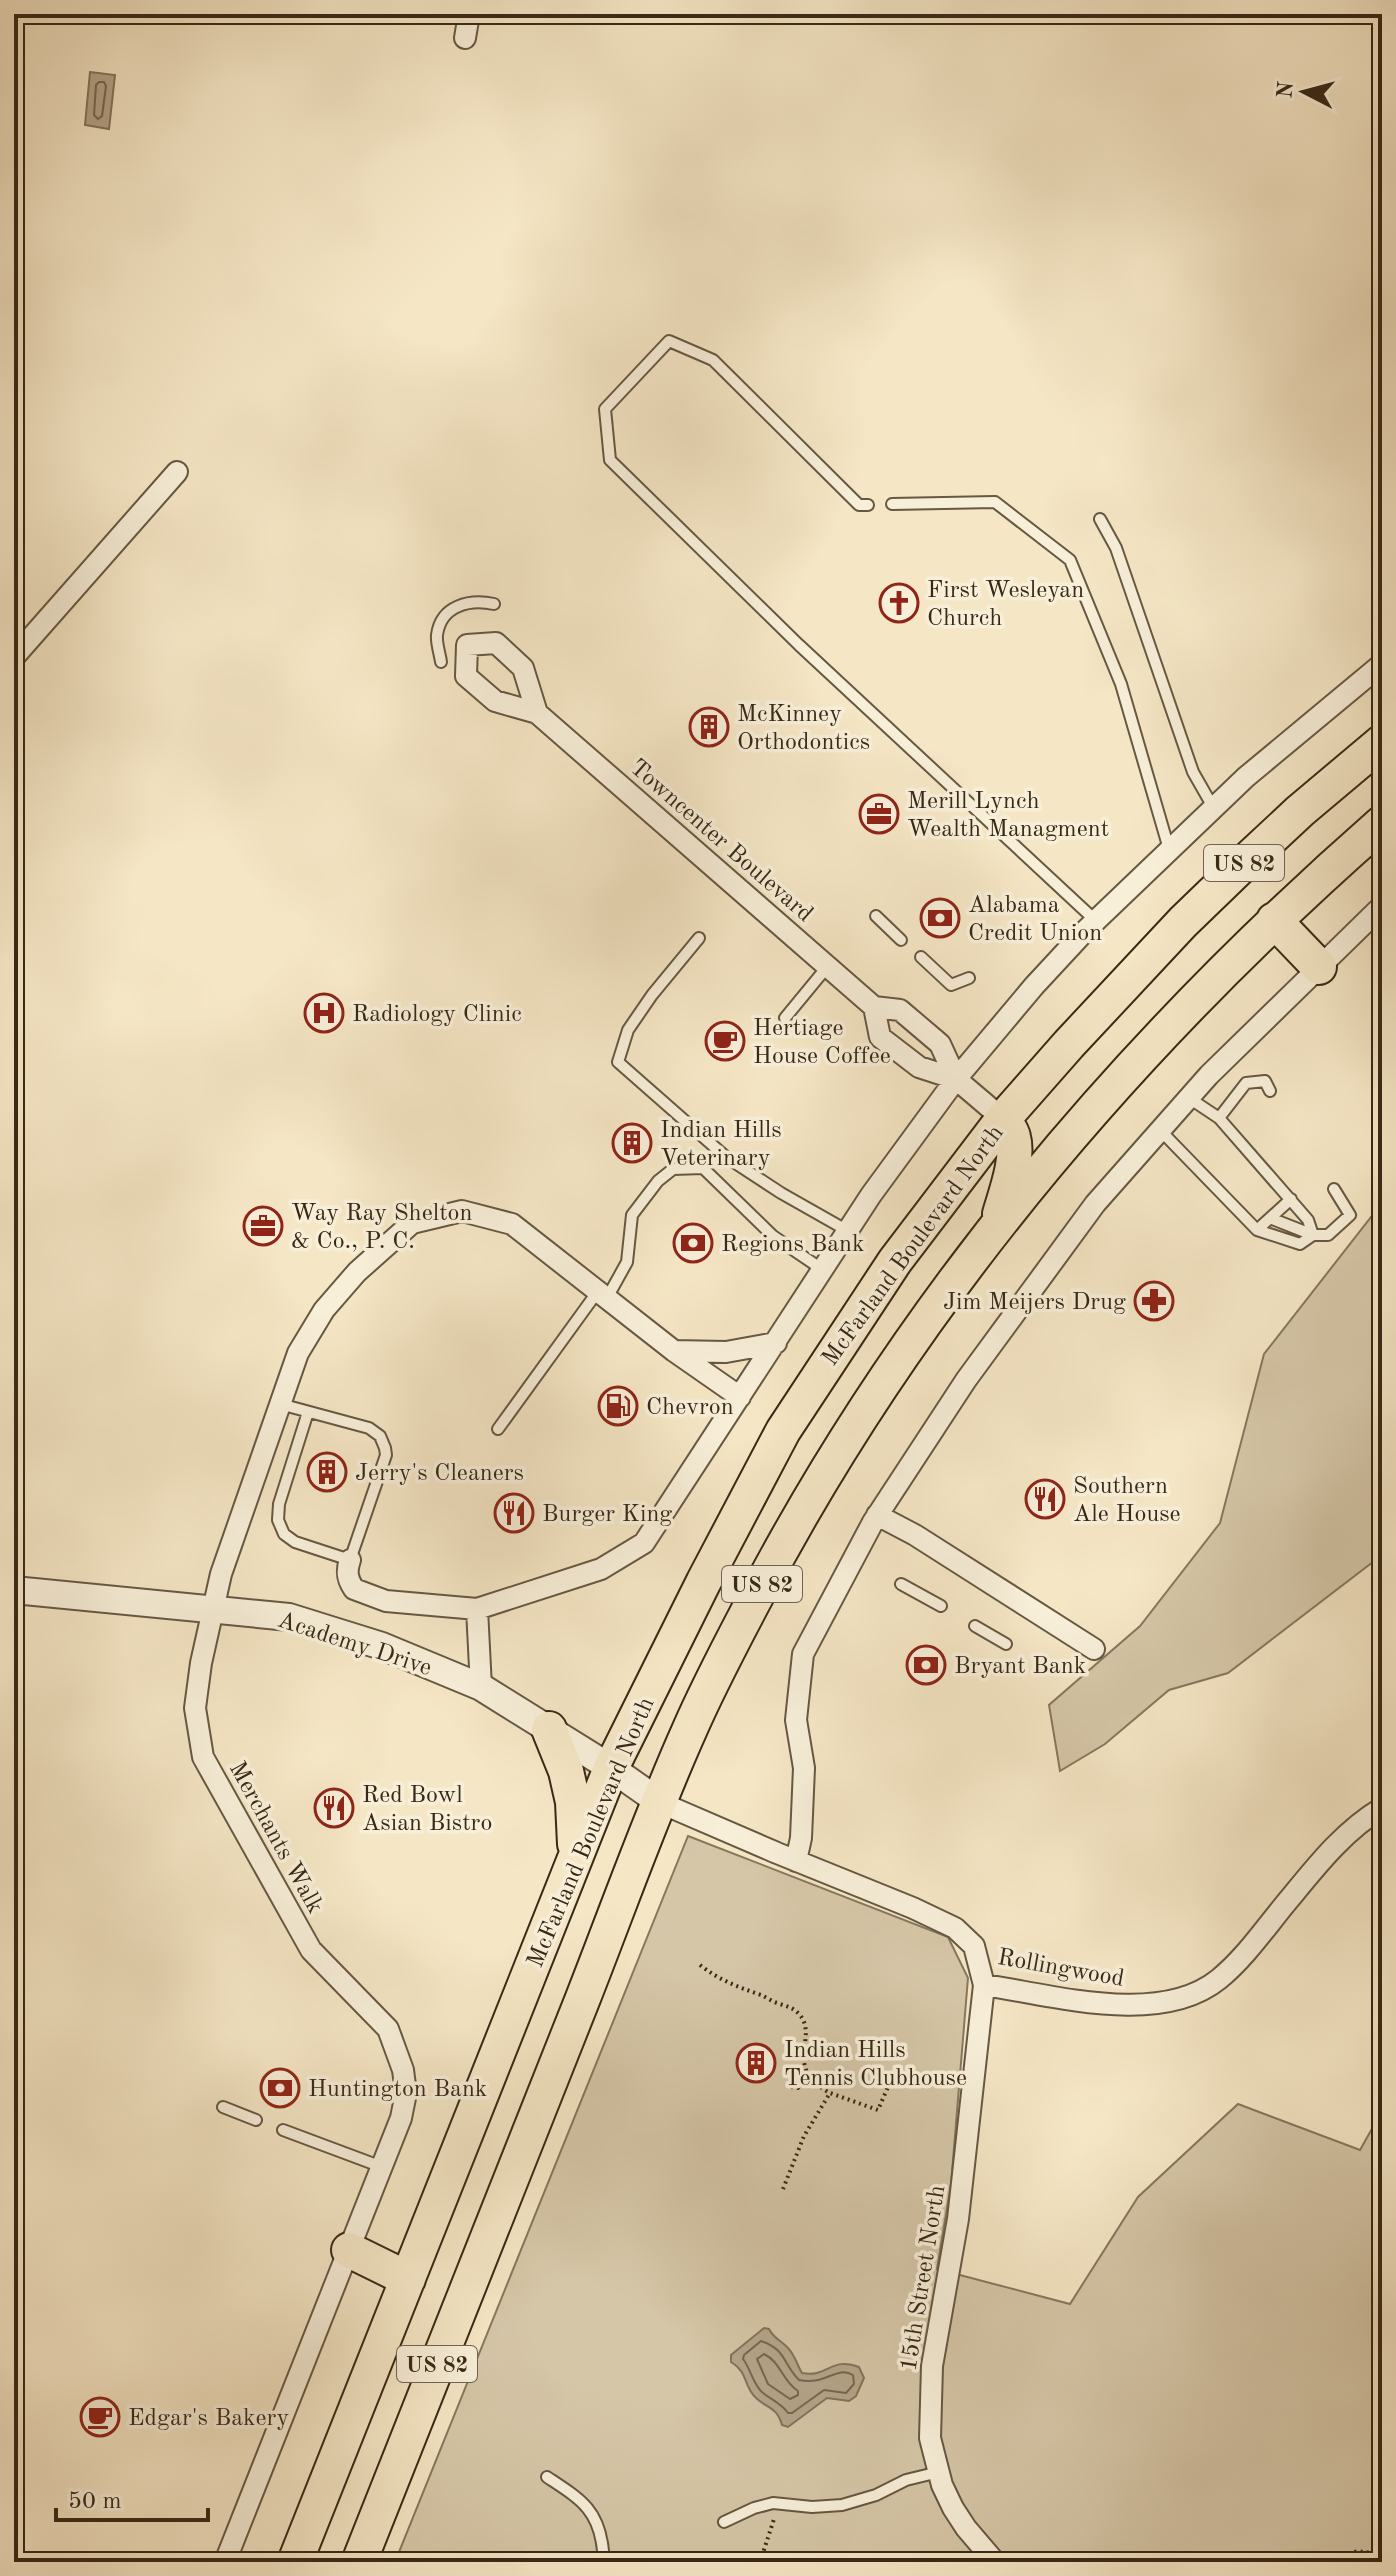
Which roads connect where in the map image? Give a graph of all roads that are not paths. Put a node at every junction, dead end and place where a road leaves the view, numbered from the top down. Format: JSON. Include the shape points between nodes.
{"nodes":[{"id":1,"x":469,"y":14,"type":"edge"},
{"id":2,"x":465,"y":38,"type":"dead end"},
{"id":3,"x":177,"y":472,"type":"dead end"},
{"id":4,"x":892,"y":504,"type":"dead end"},
{"id":5,"x":868,"y":505,"type":"dead end"},
{"id":6,"x":1100,"y":519,"type":"dead end"},
{"id":7,"x":494,"y":604,"type":"dead end"},
{"id":8,"x":14,"y":657,"type":"edge"},
{"id":9,"x":441,"y":662,"type":"dead end"},
{"id":10,"x":1382,"y":664,"type":"edge"},
{"id":11,"x":537,"y":713,"type":"dead end"},
{"id":12,"x":1382,"y":742,"type":"edge"},
{"id":13,"x":1213,"y":807,"type":"junction"},
{"id":14,"x":1382,"y":823,"type":"edge"},
{"id":15,"x":1169,"y":849,"type":"junction"},
{"id":16,"x":1382,"y":906,"type":"edge"},
{"id":17,"x":876,"y":916,"type":"dead end"},
{"id":18,"x":1274,"y":920,"type":"junction"},
{"id":19,"x":1096,"y":921,"type":"junction"},
{"id":20,"x":699,"y":938,"type":"dead end"},
{"id":21,"x":901,"y":940,"type":"dead end"},
{"id":22,"x":921,"y":957,"type":"dead end"},
{"id":23,"x":827,"y":967,"type":"junction"},
{"id":24,"x":1319,"y":967,"type":"junction"},
{"id":25,"x":969,"y":978,"type":"dead end"},
{"id":26,"x":874,"y":1007,"type":"junction"},
{"id":27,"x":785,"y":1018,"type":"dead end"},
{"id":28,"x":956,"y":1079,"type":"junction"},
{"id":29,"x":1270,"y":1091,"type":"dead end"},
{"id":30,"x":1189,"y":1098,"type":"junction"},
{"id":31,"x":1219,"y":1118,"type":"junction"},
{"id":32,"x":1003,"y":1119,"type":"junction"},
{"id":33,"x":1160,"y":1130,"type":"junction"},
{"id":34,"x":1334,"y":1189,"type":"dead end"},
{"id":35,"x":1291,"y":1199,"type":"junction"},
{"id":36,"x":1270,"y":1218,"type":"junction"},
{"id":37,"x":996,"y":1226,"type":"junction"},
{"id":38,"x":1257,"y":1230,"type":"junction"},
{"id":39,"x":848,"y":1231,"type":"junction"},
{"id":40,"x":1313,"y":1235,"type":"junction"},
{"id":41,"x":823,"y":1270,"type":"junction"},
{"id":42,"x":602,"y":1294,"type":"junction"},
{"id":43,"x":776,"y":1343,"type":"junction"},
{"id":44,"x":674,"y":1351,"type":"junction"},
{"id":45,"x":740,"y":1397,"type":"junction"},
{"id":46,"x":280,"y":1404,"type":"junction"},
{"id":47,"x":308,"y":1412,"type":"junction"},
{"id":48,"x":498,"y":1429,"type":"dead end"},
{"id":49,"x":877,"y":1515,"type":"junction"},
{"id":50,"x":350,"y":1560,"type":"junction"},
{"id":51,"x":901,"y":1584,"type":"dead end"},
{"id":52,"x":14,"y":1590,"type":"edge"},
{"id":53,"x":941,"y":1606,"type":"dead end"},
{"id":54,"x":213,"y":1607,"type":"junction"},
{"id":55,"x":477,"y":1609,"type":"junction"},
{"id":56,"x":975,"y":1626,"type":"dead end"},
{"id":57,"x":1006,"y":1644,"type":"dead end"},
{"id":58,"x":1094,"y":1649,"type":"dead end"},
{"id":59,"x":481,"y":1687,"type":"junction"},
{"id":60,"x":549,"y":1729,"type":"junction"},
{"id":61,"x":611,"y":1768,"type":"junction"},
{"id":62,"x":661,"y":1803,"type":"junction"},
{"id":63,"x":1382,"y":1808,"type":"edge"},
{"id":64,"x":575,"y":1861,"type":"junction"},
{"id":65,"x":796,"y":1861,"type":"junction"},
{"id":66,"x":984,"y":1985,"type":"junction"},
{"id":67,"x":223,"y":2107,"type":"dead end"},
{"id":68,"x":256,"y":2120,"type":"dead end"},
{"id":69,"x":283,"y":2130,"type":"dead end"},
{"id":70,"x":382,"y":2167,"type":"junction"},
{"id":71,"x":349,"y":2250,"type":"junction"},
{"id":72,"x":408,"y":2279,"type":"junction"},
{"id":73,"x":939,"y":2472,"type":"junction"},
{"id":74,"x":547,"y":2477,"type":"dead end"},
{"id":75,"x":724,"y":2522,"type":"dead end"},
{"id":76,"x":603,"y":2551,"type":"dead end"},
{"id":77,"x":225,"y":2562,"type":"edge"},
{"id":78,"x":295,"y":2562,"type":"edge"},
{"id":79,"x":359,"y":2562,"type":"edge"},
{"id":80,"x":995,"y":2562,"type":"edge"}],
"edges":[{"from":1,"to":2,"type":"street"},
{"from":3,"to":8,"type":"street"},
{"from":4,"to":15,"type":"lane","via":[[995,502],[1070,560],[1121,684]]},
{"from":5,"to":19,"type":"lane","via":[[859,505],[713,360],[669,341],[605,409],[610,460],[799,645]]},
{"from":6,"to":13,"type":"lane","via":[[1116,548],[1193,772]]},
{"from":7,"to":9,"type":"lane","via":[[470,602],[454,607],[442,619],[437,636]]},
{"from":10,"to":13,"type":"street"},
{"from":11,"to":23,"type":"street","name":"Towncenter Boulevard"},
{"from":12,"to":32,"type":"highway","name":"McFarland Boulevard North","number":"US 82","via":[[1193,912]]},
{"from":13,"to":15,"type":"street"},
{"from":14,"to":18,"type":"highway","number":"US 82"},
{"from":15,"to":19,"type":"street"},
{"from":16,"to":24,"type":"street"},
{"from":17,"to":21,"type":"lane"},
{"from":18,"to":24,"type":"highway"},
{"from":18,"to":37,"type":"highway","number":"US 82","via":[[1140,1057]]},
{"from":19,"to":28,"type":"street"},
{"from":20,"to":39,"type":"lane","via":[[628,1030],[618,1062],[726,1157]]},
{"from":22,"to":25,"type":"lane","via":[[951,985]]},
{"from":23,"to":26,"type":"street","name":"Towncenter Boulevard"},
{"from":23,"to":27,"type":"lane"},
{"from":24,"to":30,"type":"street"},
{"from":26,"to":28,"type":"street","name":"Towncenter Boulevard","via":[[900,1010],[940,1044]]},
{"from":26,"to":28,"type":"street","name":"Towncenter Boulevard","via":[[880,1037],[919,1067]]},
{"from":28,"to":32,"type":"street","name":"Towncenter Boulevard"},
{"from":28,"to":39,"type":"street"},
{"from":29,"to":31,"type":"lane","via":[[1265,1081],[1246,1083]]},
{"from":30,"to":31,"type":"lane"},
{"from":30,"to":33,"type":"street"},
{"from":31,"to":35,"type":"lane"},
{"from":32,"to":37,"type":"highway","via":[[1013,1136],[1013,1152]]},
{"from":32,"to":61,"type":"highway","name":"McFarland Boulevard North","number":"US 82","via":[[895,1261],[783,1431]]},
{"from":33,"to":38,"type":"lane"},
{"from":33,"to":49,"type":"street","via":[[1077,1228],[966,1380]]},
{"from":34,"to":40,"type":"lane","via":[[1350,1215],[1328,1235]]},
{"from":35,"to":36,"type":"lane"},
{"from":35,"to":40,"type":"lane"},
{"from":36,"to":38,"type":"lane"},
{"from":36,"to":40,"type":"lane"},
{"from":37,"to":62,"type":"highway","number":"US 82","via":[[887,1378],[791,1532],[701,1704]]},
{"from":38,"to":40,"type":"lane","via":[[1300,1244]]},
{"from":39,"to":41,"type":"street"},
{"from":41,"to":42,"type":"lane","via":[[773,1236],[703,1168],[673,1169],[632,1215],[627,1262]]},
{"from":41,"to":43,"type":"street"},
{"from":42,"to":44,"type":"street","name":"Merchants Walk"},
{"from":42,"to":46,"type":"street","name":"Merchants Walk","via":[[512,1224],[462,1211],[412,1223],[324,1310],[298,1353]]},
{"from":42,"to":48,"type":"lane"},
{"from":43,"to":44,"type":"street","via":[[726,1352]]},
{"from":43,"to":45,"type":"street"},
{"from":44,"to":45,"type":"street","name":"Merchants Walk"},
{"from":45,"to":55,"type":"street","via":[[644,1543],[601,1569]]},
{"from":46,"to":47,"type":"lane"},
{"from":46,"to":54,"type":"street","name":"Merchants Walk"},
{"from":47,"to":50,"type":"lane","via":[[278,1520],[295,1542]]},
{"from":47,"to":50,"type":"lane","via":[[369,1428],[385,1448]]},
{"from":49,"to":58,"type":"street"},
{"from":49,"to":65,"type":"street","via":[[803,1654],[796,1720],[804,1768]]},
{"from":50,"to":55,"type":"street","via":[[348,1577],[354,1589],[386,1601]]},
{"from":51,"to":53,"type":"lane"},
{"from":52,"to":54,"type":"street","name":"Academy Drive"},
{"from":54,"to":59,"type":"street","name":"Academy Drive","via":[[289,1617],[382,1646]]},
{"from":54,"to":70,"type":"street","name":"Merchants Walk","via":[[195,1708],[203,1757],[311,1950],[388,2029],[406,2093]]},
{"from":55,"to":59,"type":"street"},
{"from":56,"to":57,"type":"lane"},
{"from":59,"to":60,"type":"street","name":"Academy Drive"},
{"from":60,"to":61,"type":"street","name":"Academy Drive"},
{"from":60,"to":64,"type":"highway","via":[[573,1802]]},
{"from":61,"to":62,"type":"street","name":"Academy Drive"},
{"from":61,"to":64,"type":"highway","name":"McFarland Boulevard North","number":"US 82"},
{"from":62,"to":65,"type":"street","name":"Rollingwood"},
{"from":62,"to":79,"type":"highway","number":"US 82"},
{"from":63,"to":66,"type":"street","name":"Rollingwood","via":[[1331,1849],[1237,1962],[1198,1993],[1124,2006]]},
{"from":64,"to":72,"type":"highway","name":"McFarland Boulevard North","number":"US 82"},
{"from":65,"to":66,"type":"street","name":"Rollingwood","via":[[955,1928],[974,1946]]},
{"from":66,"to":73,"type":"street","name":"15th Street North","via":[[958,2219],[932,2366],[930,2438]]},
{"from":67,"to":68,"type":"lane"},
{"from":69,"to":70,"type":"lane"},
{"from":70,"to":71,"type":"street","name":"Merchants Walk"},
{"from":71,"to":72,"type":"highway"},
{"from":71,"to":77,"type":"street","name":"Merchants Walk"},
{"from":72,"to":78,"type":"highway","name":"McFarland Boulevard North","number":"US 82"},
{"from":73,"to":75,"type":"lane","via":[[842,2505],[773,2503]]},
{"from":73,"to":80,"type":"street","name":"15th Street North","via":[[966,2528]]},
{"from":74,"to":76,"type":"lane","via":[[581,2500],[601,2528]]}]}
